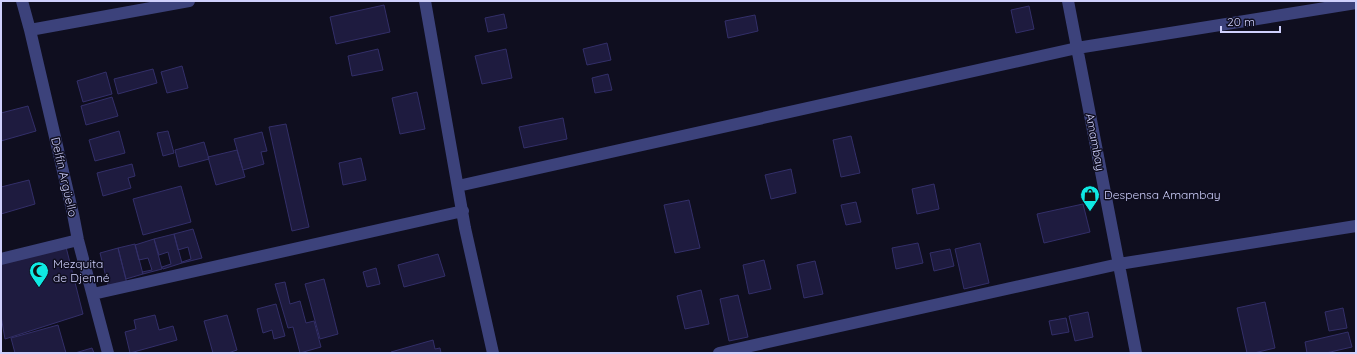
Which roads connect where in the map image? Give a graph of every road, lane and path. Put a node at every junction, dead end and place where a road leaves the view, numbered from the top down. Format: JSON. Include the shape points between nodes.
{"nodes":[{"id":1,"x":22,"y":1,"type":"edge"},
{"id":2,"x":189,"y":1,"type":"edge"},
{"id":3,"x":425,"y":1,"type":"edge"},
{"id":4,"x":1068,"y":1,"type":"edge"},
{"id":5,"x":1356,"y":3,"type":"edge"},
{"id":6,"x":30,"y":30,"type":"junction"},
{"id":7,"x":1078,"y":48,"type":"junction"},
{"id":8,"x":458,"y":186,"type":"junction"},
{"id":9,"x":463,"y":211,"type":"junction"},
{"id":10,"x":1356,"y":226,"type":"edge"},
{"id":11,"x":78,"y":240,"type":"junction"},
{"id":12,"x":1,"y":259,"type":"edge"},
{"id":13,"x":1119,"y":264,"type":"junction"},
{"id":14,"x":93,"y":294,"type":"junction"},
{"id":15,"x":108,"y":353,"type":"edge"},
{"id":16,"x":493,"y":353,"type":"edge"},
{"id":17,"x":718,"y":353,"type":"edge"},
{"id":18,"x":1136,"y":353,"type":"edge"}],
"edges":[{"from":1,"to":6,"type":"street","name":"Delfín Argüello"},
{"from":2,"to":6,"type":"street"},
{"from":3,"to":8,"type":"street"},
{"from":4,"to":7,"type":"street","name":"Amambay"},
{"from":5,"to":7,"type":"street"},
{"from":6,"to":11,"type":"street","name":"Delfín Argüello"},
{"from":7,"to":8,"type":"street"},
{"from":7,"to":13,"type":"street","name":"Amambay"},
{"from":8,"to":9,"type":"street"},
{"from":9,"to":14,"type":"street"},
{"from":9,"to":16,"type":"street"},
{"from":10,"to":13,"type":"street"},
{"from":11,"to":12,"type":"street"},
{"from":11,"to":14,"type":"street","name":"Delfín Argüello"},
{"from":13,"to":17,"type":"street"},
{"from":13,"to":18,"type":"street","name":"Amambay"},
{"from":14,"to":15,"type":"street","name":"Delfín Argüello"}]}
